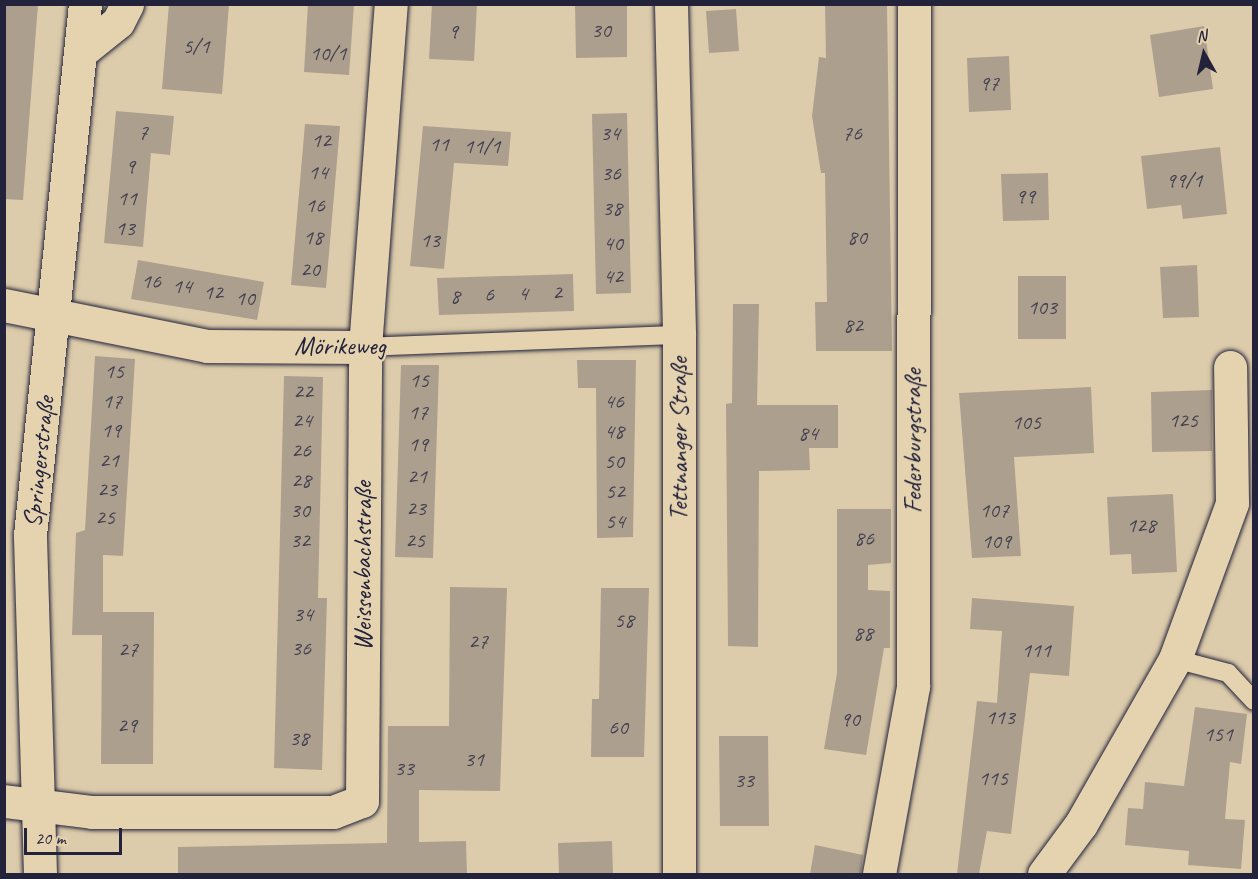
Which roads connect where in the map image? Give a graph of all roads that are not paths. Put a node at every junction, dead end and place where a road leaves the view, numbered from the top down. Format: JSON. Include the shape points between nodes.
{"nodes":[{"id":1,"x":85,"y":4,"type":"edge"},
{"id":2,"x":127,"y":4,"type":"edge"},
{"id":3,"x":391,"y":4,"type":"edge"},
{"id":4,"x":671,"y":4,"type":"edge"},
{"id":5,"x":914,"y":4,"type":"edge"},
{"id":6,"x":82,"y":51,"type":"junction"},
{"id":7,"x":4,"y":305,"type":"edge"},
{"id":8,"x":55,"y":318,"type":"junction"},
{"id":9,"x":679,"y":335,"type":"junction"},
{"id":10,"x":365,"y":347,"type":"junction"},
{"id":11,"x":1230,"y":367,"type":"dead end"},
{"id":12,"x":1175,"y":659,"type":"junction"},
{"id":13,"x":1254,"y":701,"type":"edge"},
{"id":14,"x":20,"y":805,"type":"edge"},
{"id":15,"x":40,"y":874,"type":"edge"},
{"id":16,"x":680,"y":874,"type":"edge"},
{"id":17,"x":879,"y":874,"type":"edge"},
{"id":18,"x":1044,"y":874,"type":"edge"}],
"edges":[{"from":1,"to":6,"type":"street","name":"Springerstraße"},
{"from":2,"to":6,"type":"street","via":[[118,22]]},
{"from":3,"to":10,"type":"street","name":"Weissenbachstraße"},
{"from":4,"to":9,"type":"street","name":"Tettnanger Straße"},
{"from":5,"to":17,"type":"street","name":"Federburgstraße","via":[[913,686]]},
{"from":6,"to":8,"type":"street","name":"Springerstraße"},
{"from":7,"to":8,"type":"street","name":"Mörikeweg"},
{"from":8,"to":10,"type":"street","name":"Mörikeweg","via":[[207,346]]},
{"from":8,"to":14,"type":"street","name":"Springerstraße","via":[[30,535]]},
{"from":9,"to":10,"type":"lane","name":"Mörikeweg"},
{"from":9,"to":16,"type":"street","name":"Tettnanger Straße"},
{"from":10,"to":14,"type":"street","name":"Weissenbachstraße","via":[[362,801],[333,812]]},
{"from":11,"to":12,"type":"street","via":[[1232,503]]},
{"from":12,"to":13,"type":"lane","via":[[1228,673]]},
{"from":12,"to":18,"type":"street","via":[[1081,824]]},
{"from":14,"to":15,"type":"street","name":"Springerstraße"}]}
